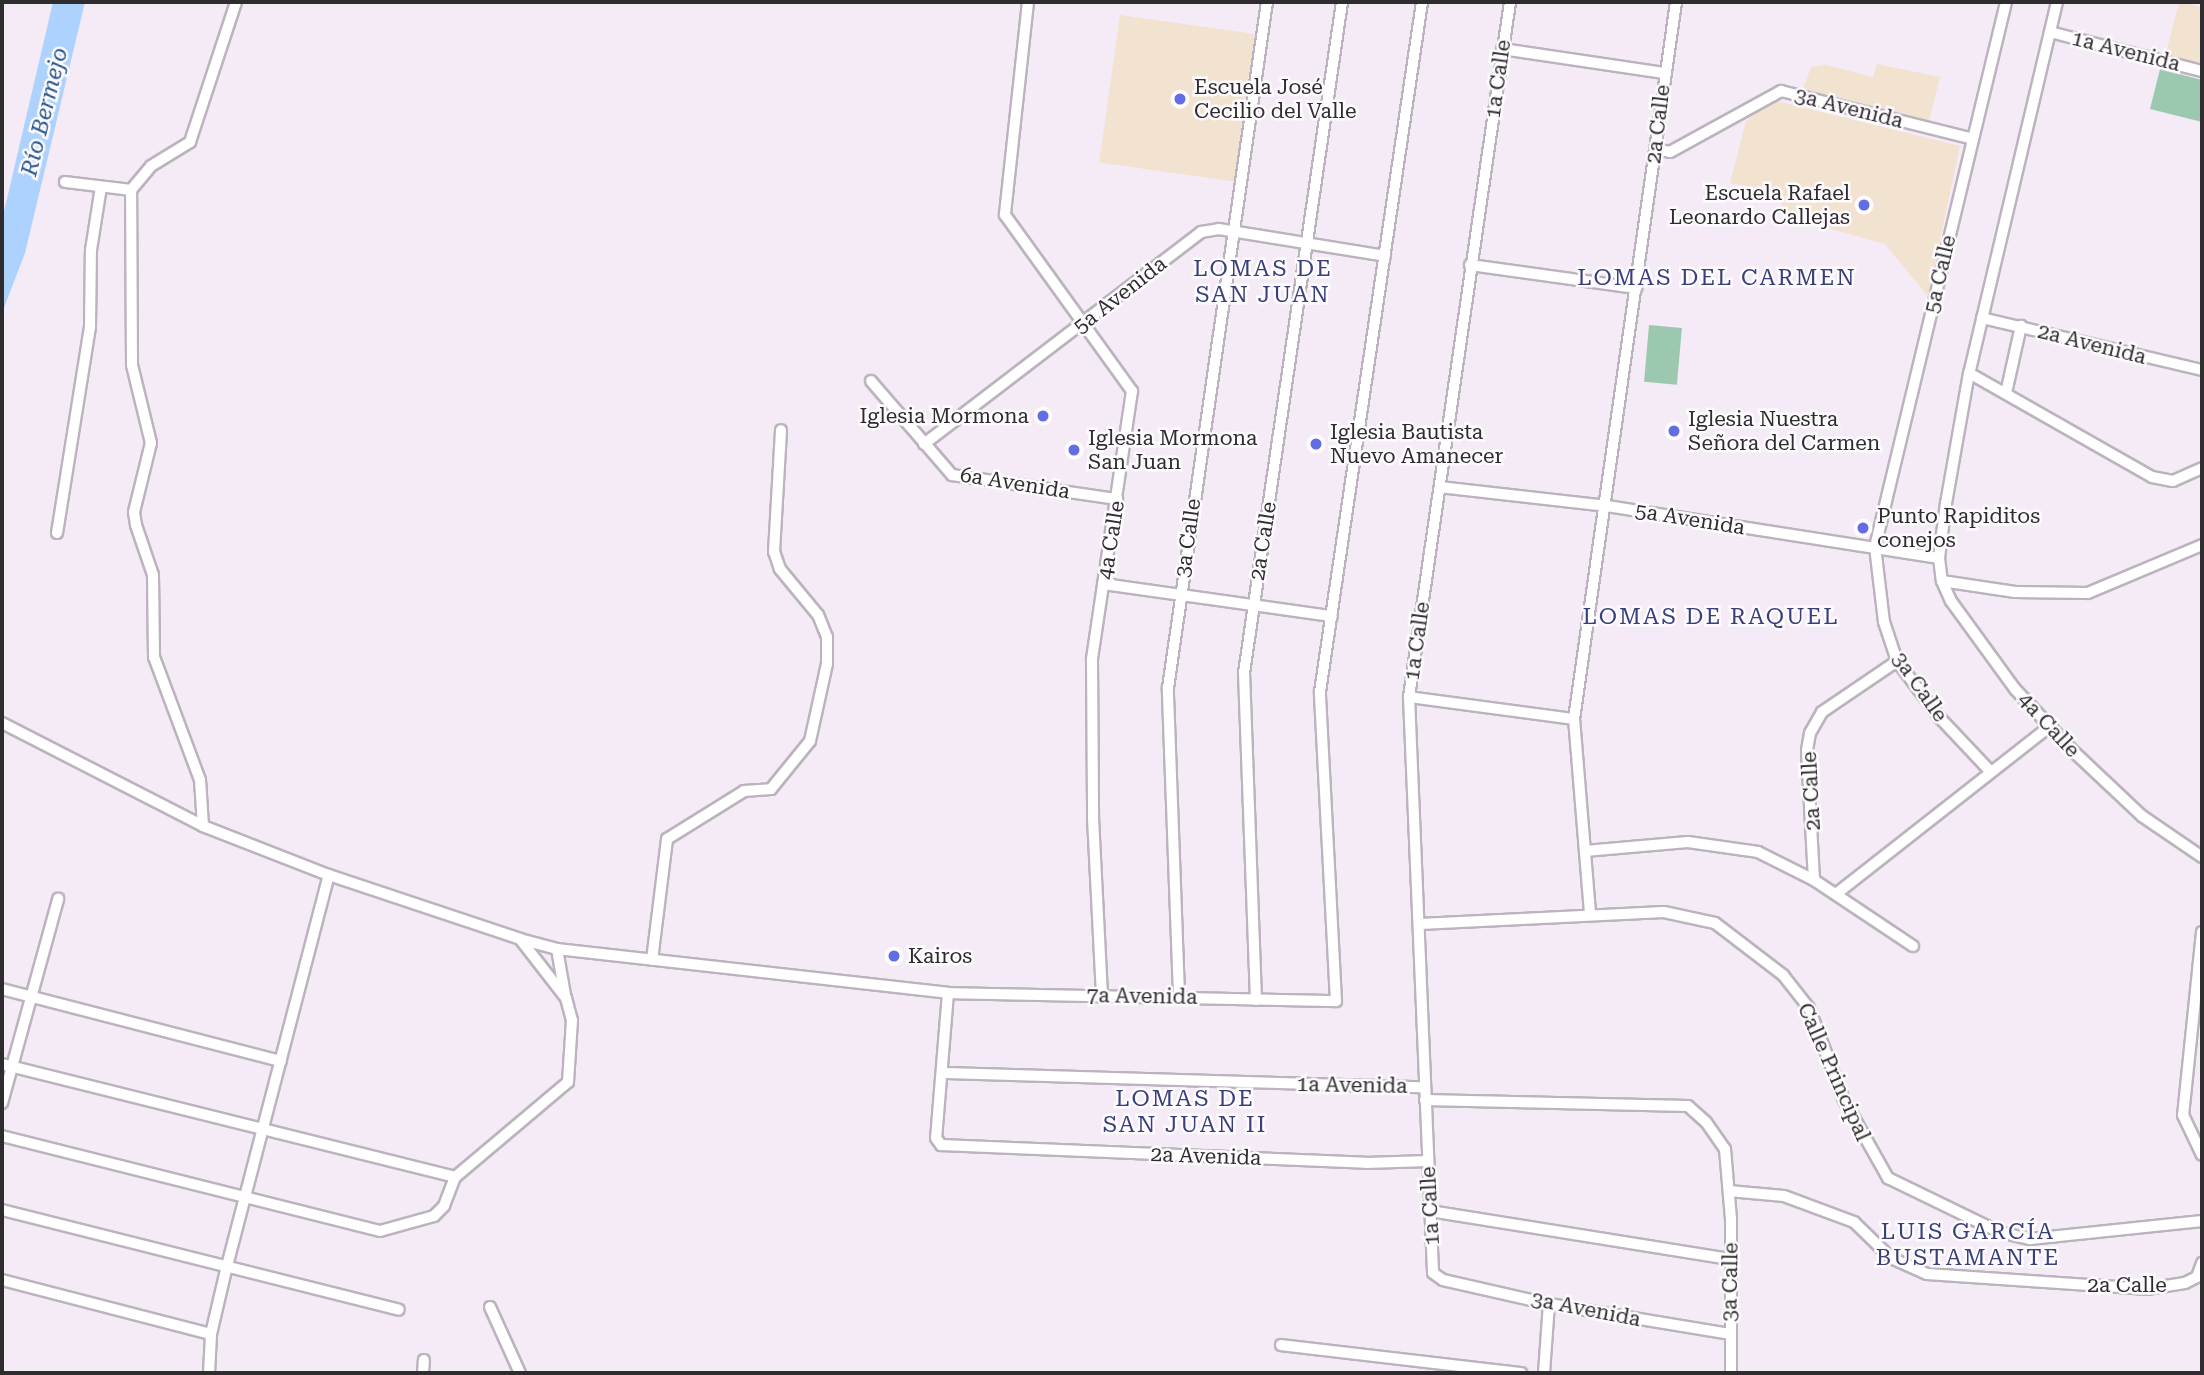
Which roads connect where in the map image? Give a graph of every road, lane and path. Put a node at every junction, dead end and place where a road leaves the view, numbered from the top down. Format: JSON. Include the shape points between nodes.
{"nodes":[{"id":1,"x":236,"y":2,"type":"edge"},
{"id":2,"x":1028,"y":2,"type":"edge"},
{"id":3,"x":1267,"y":2,"type":"edge"},
{"id":4,"x":1342,"y":2,"type":"edge"},
{"id":5,"x":1422,"y":2,"type":"edge"},
{"id":6,"x":1510,"y":2,"type":"edge"},
{"id":7,"x":1675,"y":2,"type":"edge"},
{"id":8,"x":2006,"y":2,"type":"edge"},
{"id":9,"x":2057,"y":2,"type":"edge"},
{"id":10,"x":2049,"y":32,"type":"junction"},
{"id":11,"x":1502,"y":49,"type":"junction"},
{"id":12,"x":2202,"y":71,"type":"edge"},
{"id":13,"x":1664,"y":73,"type":"junction"},
{"id":14,"x":1973,"y":139,"type":"junction"},
{"id":15,"x":1655,"y":149,"type":"junction"},
{"id":16,"x":65,"y":182,"type":"dead end"},
{"id":17,"x":102,"y":187,"type":"junction"},
{"id":18,"x":131,"y":190,"type":"junction"},
{"id":19,"x":1235,"y":232,"type":"junction"},
{"id":20,"x":1310,"y":243,"type":"junction"},
{"id":21,"x":1385,"y":256,"type":"junction"},
{"id":22,"x":1470,"y":265,"type":"junction"},
{"id":23,"x":1636,"y":288,"type":"junction"},
{"id":24,"x":1982,"y":318,"type":"junction"},
{"id":25,"x":1083,"y":324,"type":"junction"},
{"id":26,"x":2021,"y":326,"type":"junction"},
{"id":27,"x":2202,"y":370,"type":"edge"},
{"id":28,"x":1969,"y":373,"type":"junction"},
{"id":29,"x":871,"y":381,"type":"dead end"},
{"id":30,"x":2006,"y":393,"type":"junction"},
{"id":31,"x":781,"y":430,"type":"dead end"},
{"id":32,"x":923,"y":444,"type":"junction"},
{"id":33,"x":2202,"y":468,"type":"edge"},
{"id":34,"x":1440,"y":487,"type":"junction"},
{"id":35,"x":1117,"y":499,"type":"junction"},
{"id":36,"x":1607,"y":506,"type":"junction"},
{"id":37,"x":57,"y":533,"type":"dead end"},
{"id":38,"x":2202,"y":545,"type":"edge"},
{"id":39,"x":1875,"y":547,"type":"junction"},
{"id":40,"x":1939,"y":558,"type":"junction"},
{"id":41,"x":1942,"y":581,"type":"junction"},
{"id":42,"x":1103,"y":584,"type":"junction"},
{"id":43,"x":1180,"y":596,"type":"junction"},
{"id":44,"x":1253,"y":605,"type":"junction"},
{"id":45,"x":1332,"y":616,"type":"junction"},
{"id":46,"x":1897,"y":661,"type":"junction"},
{"id":47,"x":1409,"y":698,"type":"junction"},
{"id":48,"x":1574,"y":719,"type":"junction"},
{"id":49,"x":2,"y":723,"type":"edge"},
{"id":50,"x":2050,"y":726,"type":"junction"},
{"id":51,"x":1990,"y":771,"type":"junction"},
{"id":52,"x":203,"y":826,"type":"junction"},
{"id":53,"x":1585,"y":851,"type":"junction"},
{"id":54,"x":2202,"y":857,"type":"edge"},
{"id":55,"x":329,"y":875,"type":"junction"},
{"id":56,"x":1815,"y":880,"type":"junction"},
{"id":57,"x":1836,"y":894,"type":"junction"},
{"id":58,"x":58,"y":899,"type":"dead end"},
{"id":59,"x":1590,"y":913,"type":"junction"},
{"id":60,"x":1420,"y":924,"type":"junction"},
{"id":61,"x":2202,"y":932,"type":"edge"},
{"id":62,"x":520,"y":939,"type":"junction"},
{"id":63,"x":1913,"y":946,"type":"dead end"},
{"id":64,"x":557,"y":949,"type":"junction"},
{"id":65,"x":652,"y":960,"type":"junction"},
{"id":66,"x":2,"y":989,"type":"edge"},
{"id":67,"x":948,"y":993,"type":"junction"},
{"id":68,"x":1102,"y":994,"type":"junction"},
{"id":69,"x":1179,"y":995,"type":"junction"},
{"id":70,"x":31,"y":997,"type":"junction"},
{"id":71,"x":566,"y":998,"type":"junction"},
{"id":72,"x":1255,"y":1000,"type":"junction"},
{"id":73,"x":2191,"y":1016,"type":"junction"},
{"id":74,"x":2202,"y":1020,"type":"edge"},
{"id":75,"x":281,"y":1061,"type":"junction"},
{"id":76,"x":7,"y":1065,"type":"edge"},
{"id":77,"x":943,"y":1073,"type":"junction"},
{"id":78,"x":1424,"y":1087,"type":"junction"},
{"id":79,"x":1425,"y":1100,"type":"junction"},
{"id":80,"x":2,"y":1102,"type":"edge"},
{"id":81,"x":263,"y":1130,"type":"junction"},
{"id":82,"x":2,"y":1136,"type":"edge"},
{"id":83,"x":2202,"y":1155,"type":"edge"},
{"id":84,"x":1428,"y":1161,"type":"junction"},
{"id":85,"x":455,"y":1177,"type":"junction"},
{"id":86,"x":1729,"y":1191,"type":"junction"},
{"id":87,"x":2,"y":1210,"type":"edge"},
{"id":88,"x":1430,"y":1210,"type":"junction"},
{"id":89,"x":2202,"y":1221,"type":"edge"},
{"id":90,"x":1731,"y":1259,"type":"junction"},
{"id":91,"x":2202,"y":1263,"type":"edge"},
{"id":92,"x":227,"y":1266,"type":"junction"},
{"id":93,"x":2,"y":1280,"type":"edge"},
{"id":94,"x":1443,"y":1280,"type":"joint"},
{"id":95,"x":1549,"y":1304,"type":"junction"},
{"id":96,"x":490,"y":1307,"type":"dead end"},
{"id":97,"x":399,"y":1310,"type":"dead end"},
{"id":98,"x":211,"y":1334,"type":"junction"},
{"id":99,"x":1730,"y":1334,"type":"junction"},
{"id":100,"x":1281,"y":1345,"type":"dead end"},
{"id":101,"x":424,"y":1360,"type":"dead end"},
{"id":102,"x":209,"y":1373,"type":"edge"},
{"id":103,"x":423,"y":1373,"type":"edge"},
{"id":104,"x":520,"y":1373,"type":"edge"},
{"id":105,"x":1521,"y":1373,"type":"edge"},
{"id":106,"x":1544,"y":1373,"type":"edge"},
{"id":107,"x":1731,"y":1373,"type":"edge"}],
"edges":[{"from":1,"to":18,"type":"street","via":[[190,142],[151,166]]},
{"from":2,"to":25,"type":"street","name":"4a Calle","via":[[1005,215]]},
{"from":3,"to":19,"type":"street","name":"3a Calle"},
{"from":4,"to":20,"type":"street","name":"2a Calle"},
{"from":5,"to":21,"type":"street"},
{"from":6,"to":11,"type":"street","name":"1a Calle"},
{"from":7,"to":13,"type":"street","name":"2a Calle"},
{"from":8,"to":14,"type":"street","name":"5a Calle"},
{"from":9,"to":10,"type":"street"},
{"from":10,"to":12,"type":"street","name":"1a Avenida"},
{"from":10,"to":24,"type":"street"},
{"from":11,"to":13,"type":"street"},
{"from":11,"to":22,"type":"street","name":"1a Calle"},
{"from":13,"to":15,"type":"street","name":"2a Calle"},
{"from":14,"to":15,"type":"street","name":"3a Avenida","via":[[1781,91],[1670,152]]},
{"from":14,"to":39,"type":"street","name":"5a Calle"},
{"from":15,"to":23,"type":"street","name":"2a Calle"},
{"from":16,"to":17,"type":"street"},
{"from":17,"to":18,"type":"street"},
{"from":17,"to":37,"type":"street","via":[[91,250],[90,327]]},
{"from":18,"to":52,"type":"street","via":[[132,365],[151,443],[134,512],[153,575],[155,657],[200,780]]},
{"from":19,"to":20,"type":"street","name":"5a Avenida"},
{"from":19,"to":25,"type":"street","name":"5a Avenida","via":[[1200,232]]},
{"from":19,"to":43,"type":"street","name":"3a Calle"},
{"from":20,"to":21,"type":"street","name":"5a Avenida"},
{"from":20,"to":44,"type":"street","name":"2a Calle"},
{"from":21,"to":45,"type":"street"},
{"from":22,"to":23,"type":"street"},
{"from":22,"to":34,"type":"street","name":"1a Calle"},
{"from":23,"to":36,"type":"street","name":"2a Calle"},
{"from":24,"to":26,"type":"street","name":"2a Avenida"},
{"from":24,"to":28,"type":"street"},
{"from":25,"to":32,"type":"street","name":"5a Avenida"},
{"from":25,"to":35,"type":"street","name":"4a Calle","via":[[1132,391]]},
{"from":26,"to":27,"type":"street","name":"2a Avenida"},
{"from":26,"to":30,"type":"street"},
{"from":28,"to":30,"type":"street"},
{"from":28,"to":40,"type":"street","name":"4a Calle"},
{"from":29,"to":32,"type":"street","name":"6a Avenida"},
{"from":30,"to":33,"type":"street","via":[[2152,477],[2173,481]]},
{"from":31,"to":65,"type":"street","via":[[774,552],[779,569],[818,615],[827,637],[827,664],[810,741],[771,789],[744,791],[667,839]]},
{"from":32,"to":35,"type":"street","name":"6a Avenida","via":[[952,475]]},
{"from":34,"to":36,"type":"street","name":"5a Avenida"},
{"from":34,"to":47,"type":"street","name":"1a Calle"},
{"from":35,"to":42,"type":"street","name":"4a Calle"},
{"from":36,"to":39,"type":"street","name":"5a Avenida"},
{"from":36,"to":48,"type":"street","name":"2a Calle"},
{"from":38,"to":41,"type":"street","via":[[2088,593],[2015,592]]},
{"from":39,"to":40,"type":"street","name":"5a Avenida"},
{"from":39,"to":46,"type":"street","name":"3a Calle","via":[[1884,622]]},
{"from":40,"to":41,"type":"street","name":"4a Calle"},
{"from":41,"to":50,"type":"street","name":"4a Calle","via":[[1951,601],[2015,689]]},
{"from":42,"to":43,"type":"street"},
{"from":42,"to":68,"type":"street","name":"4a Calle","via":[[1092,660],[1091,738]]},
{"from":43,"to":44,"type":"street"},
{"from":43,"to":69,"type":"street","name":"3a Calle","via":[[1168,688]]},
{"from":44,"to":45,"type":"street"},
{"from":44,"to":72,"type":"street","name":"2a Calle","via":[[1244,673]]},
{"from":45,"to":72,"type":"street","name":"7a Avenida","via":[[1320,692],[1336,1000]]},
{"from":46,"to":51,"type":"street","name":"3a Calle","via":[[1940,718]]},
{"from":46,"to":56,"type":"street","name":"2a Calle","via":[[1822,712],[1810,733],[1807,750]]},
{"from":47,"to":48,"type":"street"},
{"from":47,"to":60,"type":"street","name":"1a Calle"},
{"from":48,"to":53,"type":"street","name":"2a Calle"},
{"from":49,"to":52,"type":"street","name":"7a Avenida"},
{"from":50,"to":51,"type":"street"},
{"from":50,"to":54,"type":"street","name":"4a Calle","via":[[2142,816]]},
{"from":51,"to":57,"type":"street"},
{"from":52,"to":55,"type":"street","name":"7a Avenida"},
{"from":53,"to":56,"type":"street","via":[[1655,842],[1733,845],[1778,860]]},
{"from":53,"to":59,"type":"street","name":"2a Calle"},
{"from":55,"to":62,"type":"street","name":"7a Avenida"},
{"from":55,"to":75,"type":"street"},
{"from":56,"to":57,"type":"street"},
{"from":57,"to":63,"type":"street"},
{"from":58,"to":70,"type":"street"},
{"from":59,"to":60,"type":"street"},
{"from":59,"to":89,"type":"street","name":"Calle Principal","via":[[1664,912],[1715,923],[1783,975],[1810,1008],[1844,1100],[1875,1163],[1888,1178],[1914,1192],[1998,1232],[2030,1239]]},
{"from":60,"to":78,"type":"street","name":"1a Calle"},
{"from":61,"to":73,"type":"street"},
{"from":62,"to":64,"type":"street","name":"7a Avenida"},
{"from":62,"to":71,"type":"street"},
{"from":64,"to":65,"type":"street","name":"7a Avenida"},
{"from":64,"to":71,"type":"street"},
{"from":65,"to":67,"type":"street","name":"7a Avenida"},
{"from":66,"to":70,"type":"street"},
{"from":67,"to":68,"type":"street","name":"7a Avenida"},
{"from":67,"to":77,"type":"street"},
{"from":68,"to":69,"type":"street","name":"7a Avenida"},
{"from":69,"to":72,"type":"street","name":"7a Avenida"},
{"from":70,"to":75,"type":"street"},
{"from":70,"to":76,"type":"street"},
{"from":71,"to":85,"type":"street","via":[[572,1020],[568,1082]]},
{"from":73,"to":74,"type":"street"},
{"from":73,"to":83,"type":"street","via":[[2183,1115]]},
{"from":75,"to":81,"type":"street"},
{"from":76,"to":80,"type":"street"},
{"from":76,"to":81,"type":"street"},
{"from":77,"to":78,"type":"street","name":"1a Avenida"},
{"from":77,"to":84,"type":"street","name":"2a Avenida","via":[[936,1138],[941,1145],[1366,1163]]},
{"from":78,"to":79,"type":"street","name":"1a Calle"},
{"from":79,"to":84,"type":"street","name":"1a Calle"},
{"from":79,"to":86,"type":"street","name":"1a Avenida","via":[[1688,1105],[1725,1149]]},
{"from":81,"to":85,"type":"street"},
{"from":81,"to":92,"type":"street"},
{"from":82,"to":85,"type":"street","via":[[380,1230],[434,1216],[444,1206]]},
{"from":84,"to":88,"type":"street","name":"1a Calle"},
{"from":86,"to":90,"type":"street","name":"3a Calle"},
{"from":86,"to":91,"type":"street","name":"2a Calle","via":[[1784,1196],[1854,1222],[1891,1258],[1927,1274],[2147,1289],[2185,1283],[2197,1277]]},
{"from":87,"to":92,"type":"street"},
{"from":88,"to":90,"type":"street"},
{"from":88,"to":94,"type":"street","name":"1a Calle","via":[[1433,1273]]},
{"from":90,"to":99,"type":"street","name":"3a Calle"},
{"from":92,"to":97,"type":"street"},
{"from":92,"to":98,"type":"street"},
{"from":93,"to":98,"type":"street"},
{"from":94,"to":95,"type":"street","name":"3a Avenida"},
{"from":95,"to":99,"type":"street","name":"3a Avenida"},
{"from":95,"to":106,"type":"street"},
{"from":96,"to":104,"type":"street"},
{"from":98,"to":102,"type":"street"},
{"from":99,"to":107,"type":"street","name":"3a Calle"},
{"from":100,"to":105,"type":"street"},
{"from":101,"to":103,"type":"street"}]}
